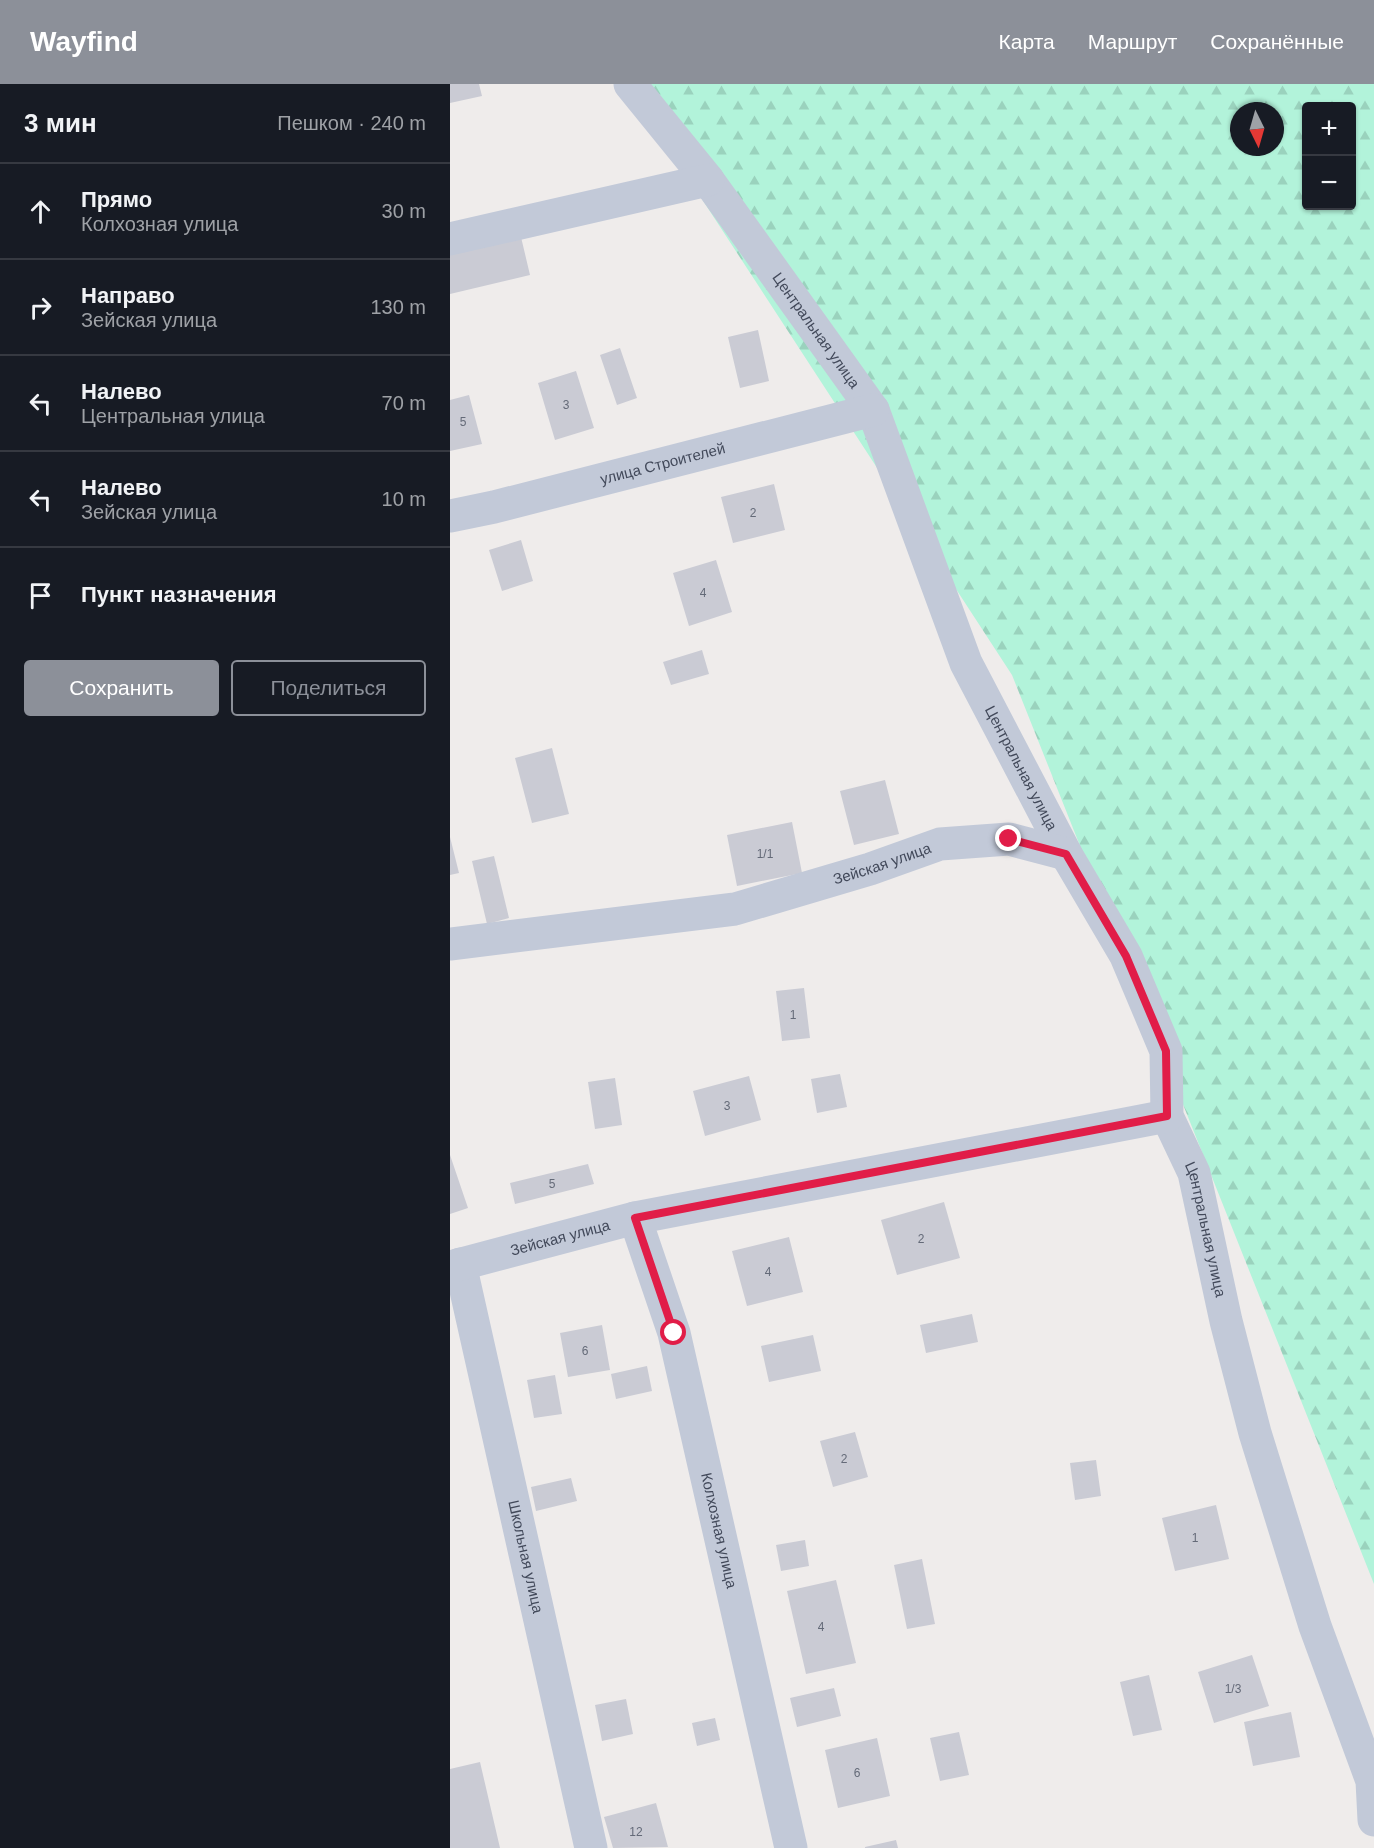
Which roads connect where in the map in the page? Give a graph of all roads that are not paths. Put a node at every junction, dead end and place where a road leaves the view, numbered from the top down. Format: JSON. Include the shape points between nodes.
{"nodes":[{"id":1,"x":630,"y":84,"type":"edge"},
{"id":2,"x":708,"y":180,"type":"junction"},
{"id":3,"x":450,"y":239,"type":"edge"},
{"id":4,"x":873,"y":410,"type":"junction"},
{"id":5,"x":450,"y":516,"type":"edge"},
{"id":6,"x":1066,"y":854,"type":"junction"},
{"id":7,"x":450,"y":944,"type":"edge"},
{"id":8,"x":1167,"y":1116,"type":"junction"},
{"id":9,"x":635,"y":1218,"type":"junction"},
{"id":10,"x":455,"y":1265,"type":"edge"},
{"id":11,"x":1374,"y":1820,"type":"edge"},
{"id":12,"x":591,"y":1848,"type":"edge"},
{"id":13,"x":791,"y":1848,"type":"edge"}],
"edges":[{"from":1,"to":2,"type":"street","name":"Центральная улица"},
{"from":2,"to":3,"type":"street"},
{"from":2,"to":4,"type":"street","name":"Центральная улица"},
{"from":4,"to":5,"type":"street","name":"улица Строителей"},
{"from":4,"to":6,"type":"street","name":"Центральная улица","via":[[966,663]]},
{"from":6,"to":7,"type":"street","name":"Зейская улица","via":[[1009,839],[940,844],[735,909]]},
{"from":6,"to":8,"type":"street","name":"Центральная улица","via":[[1126,956],[1166,1051]]},
{"from":8,"to":9,"type":"street","name":"Зейская улица"},
{"from":8,"to":11,"type":"street","name":"Центральная улица","via":[[1194,1173],[1255,1433],[1315,1626],[1371,1781]]},
{"from":9,"to":10,"type":"street","name":"Зейская улица"},
{"from":9,"to":13,"type":"street","name":"Колхозная улица","via":[[674,1333]]},
{"from":10,"to":12,"type":"street","name":"Школьная улица"}]}
